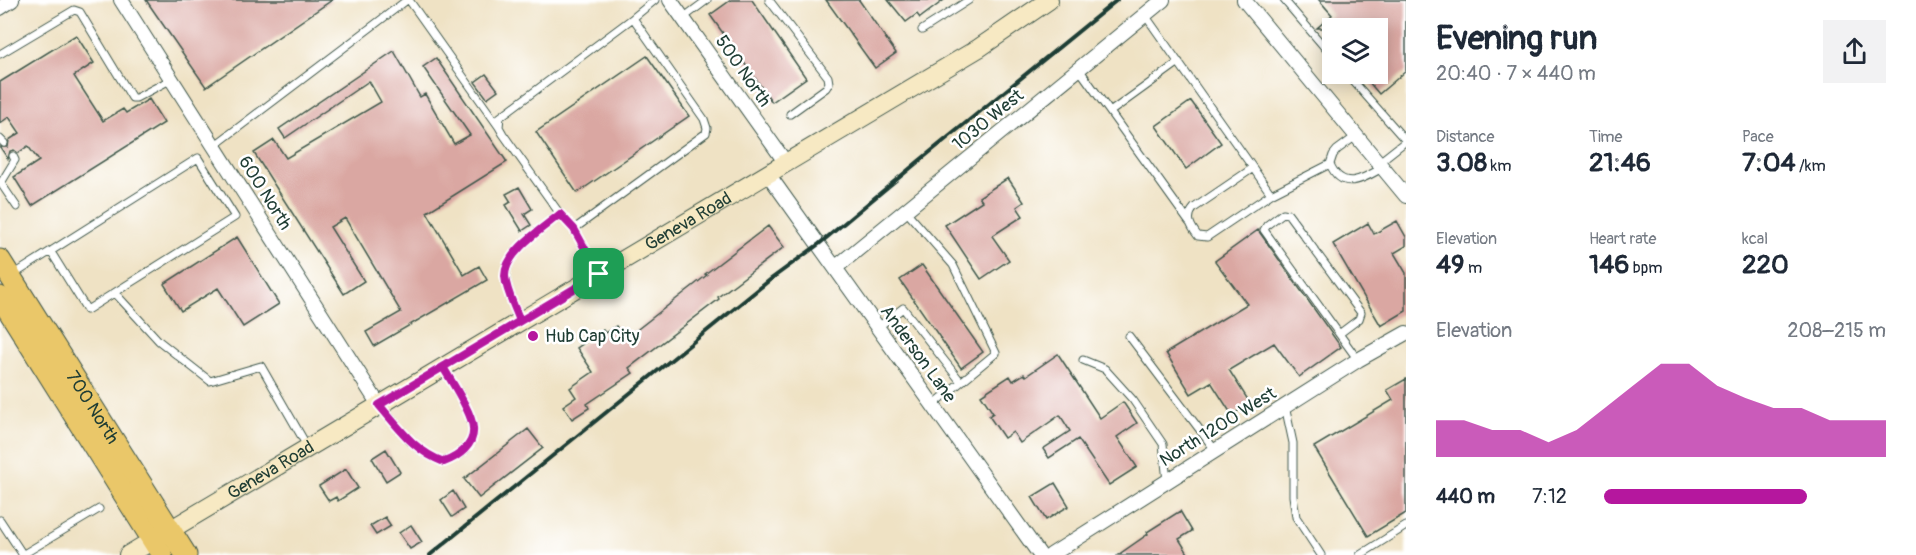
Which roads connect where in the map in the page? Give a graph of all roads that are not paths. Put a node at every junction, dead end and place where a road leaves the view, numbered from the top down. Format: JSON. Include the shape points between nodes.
{"nodes":[{"id":1,"x":12,"y":0,"type":"edge"},
{"id":2,"x":121,"y":0,"type":"edge"},
{"id":3,"x":408,"y":0,"type":"edge"},
{"id":4,"x":655,"y":0,"type":"edge"},
{"id":5,"x":670,"y":0,"type":"edge"},
{"id":6,"x":707,"y":0,"type":"edge"},
{"id":7,"x":769,"y":0,"type":"edge"},
{"id":8,"x":969,"y":0,"type":"edge"},
{"id":9,"x":1163,"y":0,"type":"edge"},
{"id":10,"x":1244,"y":0,"type":"edge"},
{"id":11,"x":1284,"y":0,"type":"edge"},
{"id":12,"x":1044,"y":1,"type":"edge"},
{"id":13,"x":0,"y":8,"type":"edge"},
{"id":14,"x":1145,"y":15,"type":"junction"},
{"id":15,"x":633,"y":18,"type":"junction"},
{"id":16,"x":683,"y":18,"type":"junction"},
{"id":17,"x":922,"y":30,"type":"dead end"},
{"id":18,"x":1322,"y":44,"type":"edge"},
{"id":19,"x":1,"y":51,"type":"edge"},
{"id":20,"x":1179,"y":62,"type":"junction"},
{"id":21,"x":1079,"y":69,"type":"junction"},
{"id":22,"x":171,"y":80,"type":"junction"},
{"id":23,"x":1356,"y":84,"type":"edge"},
{"id":24,"x":1110,"y":112,"type":"junction"},
{"id":25,"x":790,"y":114,"type":"dead end"},
{"id":26,"x":499,"y":127,"type":"junction"},
{"id":27,"x":1356,"y":136,"type":"junction"},
{"id":28,"x":1406,"y":141,"type":"edge"},
{"id":29,"x":214,"y":146,"type":"junction"},
{"id":30,"x":13,"y":156,"type":"dead end"},
{"id":31,"x":786,"y":164,"type":"junction"},
{"id":32,"x":1330,"y":164,"type":"junction"},
{"id":33,"x":1381,"y":166,"type":"junction"},
{"id":34,"x":1254,"y":168,"type":"junction"},
{"id":35,"x":768,"y":174,"type":"junction"},
{"id":36,"x":1,"y":182,"type":"edge"},
{"id":37,"x":1271,"y":194,"type":"junction"},
{"id":38,"x":1406,"y":196,"type":"edge"},
{"id":39,"x":17,"y":207,"type":"dead end"},
{"id":40,"x":905,"y":210,"type":"junction"},
{"id":41,"x":560,"y":214,"type":"junction"},
{"id":42,"x":1189,"y":222,"type":"junction"},
{"id":43,"x":574,"y":229,"type":"junction"},
{"id":44,"x":51,"y":252,"type":"junction"},
{"id":45,"x":5,"y":268,"type":"edge"},
{"id":46,"x":835,"y":268,"type":"junction"},
{"id":47,"x":599,"y":274,"type":"junction"},
{"id":48,"x":115,"y":292,"type":"junction"},
{"id":49,"x":0,"y":297,"type":"edge"},
{"id":50,"x":520,"y":321,"type":"junction"},
{"id":51,"x":877,"y":328,"type":"junction"},
{"id":52,"x":1406,"y":333,"type":"edge"},
{"id":53,"x":1339,"y":334,"type":"junction"},
{"id":54,"x":1129,"y":336,"type":"dead end"},
{"id":55,"x":1083,"y":360,"type":"dead end"},
{"id":56,"x":1358,"y":360,"type":"junction"},
{"id":57,"x":443,"y":367,"type":"junction"},
{"id":58,"x":961,"y":382,"type":"junction"},
{"id":59,"x":379,"y":405,"type":"junction"},
{"id":60,"x":933,"y":405,"type":"junction"},
{"id":61,"x":1285,"y":406,"type":"junction"},
{"id":62,"x":308,"y":448,"type":"junction"},
{"id":63,"x":1215,"y":450,"type":"junction"},
{"id":64,"x":1167,"y":481,"type":"junction"},
{"id":65,"x":99,"y":509,"type":"dead end"},
{"id":66,"x":0,"y":520,"type":"edge"},
{"id":67,"x":1406,"y":526,"type":"edge"},
{"id":68,"x":162,"y":542,"type":"edge"},
{"id":69,"x":22,"y":555,"type":"edge"},
{"id":70,"x":128,"y":555,"type":"edge"},
{"id":71,"x":186,"y":555,"type":"edge"},
{"id":72,"x":1040,"y":555,"type":"edge"},
{"id":73,"x":1051,"y":555,"type":"edge"},
{"id":74,"x":1321,"y":555,"type":"edge"},
{"id":75,"x":1360,"y":555,"type":"edge"}],
"edges":[{"from":1,"to":13,"type":"street"},
{"from":2,"to":22,"type":"street","name":"600 North"},
{"from":3,"to":26,"type":"lane"},
{"from":3,"to":29,"type":"lane"},
{"from":4,"to":15,"type":"lane"},
{"from":5,"to":16,"type":"street","name":"500 North"},
{"from":6,"to":16,"type":"lane"},
{"from":7,"to":25,"type":"lane","via":[[828,77],[826,88]]},
{"from":8,"to":17,"type":"lane"},
{"from":9,"to":14,"type":"street","name":"1030 West"},
{"from":10,"to":27,"type":"street"},
{"from":11,"to":18,"type":"lane"},
{"from":12,"to":31,"type":"main road","name":"Geneva Road","via":[[979,48]]},
{"from":14,"to":20,"type":"lane"},
{"from":14,"to":21,"type":"street","name":"1030 West"},
{"from":15,"to":26,"type":"lane","via":[[500,117]]},
{"from":15,"to":43,"type":"lane","via":[[708,128]]},
{"from":16,"to":31,"type":"street","name":"500 North"},
{"from":19,"to":22,"type":"lane","via":[[74,10],[80,12],[132,98]]},
{"from":20,"to":24,"type":"lane"},
{"from":20,"to":34,"type":"lane"},
{"from":21,"to":24,"type":"lane"},
{"from":21,"to":40,"type":"street","name":"1030 West"},
{"from":22,"to":29,"type":"street","name":"600 North"},
{"from":23,"to":28,"type":"lane"},
{"from":24,"to":42,"type":"lane"},
{"from":26,"to":41,"type":"lane"},
{"from":27,"to":32,"type":"lane","via":[[1337,150]]},
{"from":27,"to":33,"type":"street"},
{"from":28,"to":33,"type":"lane"},
{"from":29,"to":59,"type":"street","name":"600 North"},
{"from":30,"to":36,"type":"lane","via":[[15,160]]},
{"from":31,"to":35,"type":"main road","name":"Geneva Road"},
{"from":32,"to":33,"type":"lane","via":[[1346,181],[1366,177]]},
{"from":32,"to":37,"type":"lane"},
{"from":33,"to":38,"type":"street"},
{"from":34,"to":37,"type":"lane"},
{"from":34,"to":42,"type":"lane","via":[[1194,208]]},
{"from":35,"to":46,"type":"street","name":"Anderson Lane"},
{"from":35,"to":47,"type":"main road","name":"Geneva Road"},
{"from":36,"to":39,"type":"lane"},
{"from":37,"to":42,"type":"lane","via":[[1207,237],[1198,236]]},
{"from":40,"to":46,"type":"street","name":"1030 West"},
{"from":40,"to":58,"type":"lane","via":[[953,265],[996,353]]},
{"from":41,"to":43,"type":"lane"},
{"from":41,"to":50,"type":"lane","via":[[509,260],[505,275]]},
{"from":43,"to":47,"type":"lane"},
{"from":44,"to":45,"type":"lane"},
{"from":44,"to":48,"type":"lane","via":[[87,310]]},
{"from":44,"to":48,"type":"lane","via":[[198,159],[235,217]]},
{"from":45,"to":68,"type":"main road","name":"700 North"},
{"from":46,"to":51,"type":"street","name":"Anderson Lane"},
{"from":47,"to":50,"type":"main road","name":"Geneva Road"},
{"from":48,"to":62,"type":"lane","via":[[159,340],[210,381],[261,366]]},
{"from":49,"to":68,"type":"main road","name":"700 North"},
{"from":50,"to":57,"type":"main road","name":"Geneva Road"},
{"from":51,"to":58,"type":"lane","via":[[903,308]]},
{"from":51,"to":60,"type":"street","name":"Anderson Lane"},
{"from":52,"to":56,"type":"street","name":"North 1200 West"},
{"from":53,"to":53,"type":"lane","via":[[1264,230],[1283,213],[1288,214],[1361,313]]},
{"from":53,"to":56,"type":"lane"},
{"from":54,"to":63,"type":"lane"},
{"from":55,"to":64,"type":"lane","via":[[1105,369],[1133,400],[1163,444]]},
{"from":56,"to":61,"type":"street","name":"North 1200 West"},
{"from":57,"to":59,"type":"main road","name":"Geneva Road"},
{"from":57,"to":59,"type":"lane","via":[[473,428],[471,443],[455,458],[444,462],[428,456],[412,444]]},
{"from":58,"to":60,"type":"lane"},
{"from":59,"to":62,"type":"main road","name":"Geneva Road"},
{"from":60,"to":72,"type":"street","name":"Anderson Lane"},
{"from":61,"to":63,"type":"street","name":"North 1200 West"},
{"from":61,"to":74,"type":"lane","via":[[1293,443],[1296,517]]},
{"from":62,"to":68,"type":"main road","name":"Geneva Road"},
{"from":63,"to":64,"type":"street","name":"North 1200 West"},
{"from":64,"to":73,"type":"street","name":"North 1200 West"},
{"from":65,"to":69,"type":"lane"},
{"from":66,"to":69,"type":"lane"},
{"from":67,"to":75,"type":"lane"},
{"from":68,"to":70,"type":"main road","name":"Geneva Road"},
{"from":68,"to":71,"type":"main road","name":"700 North"}]}
